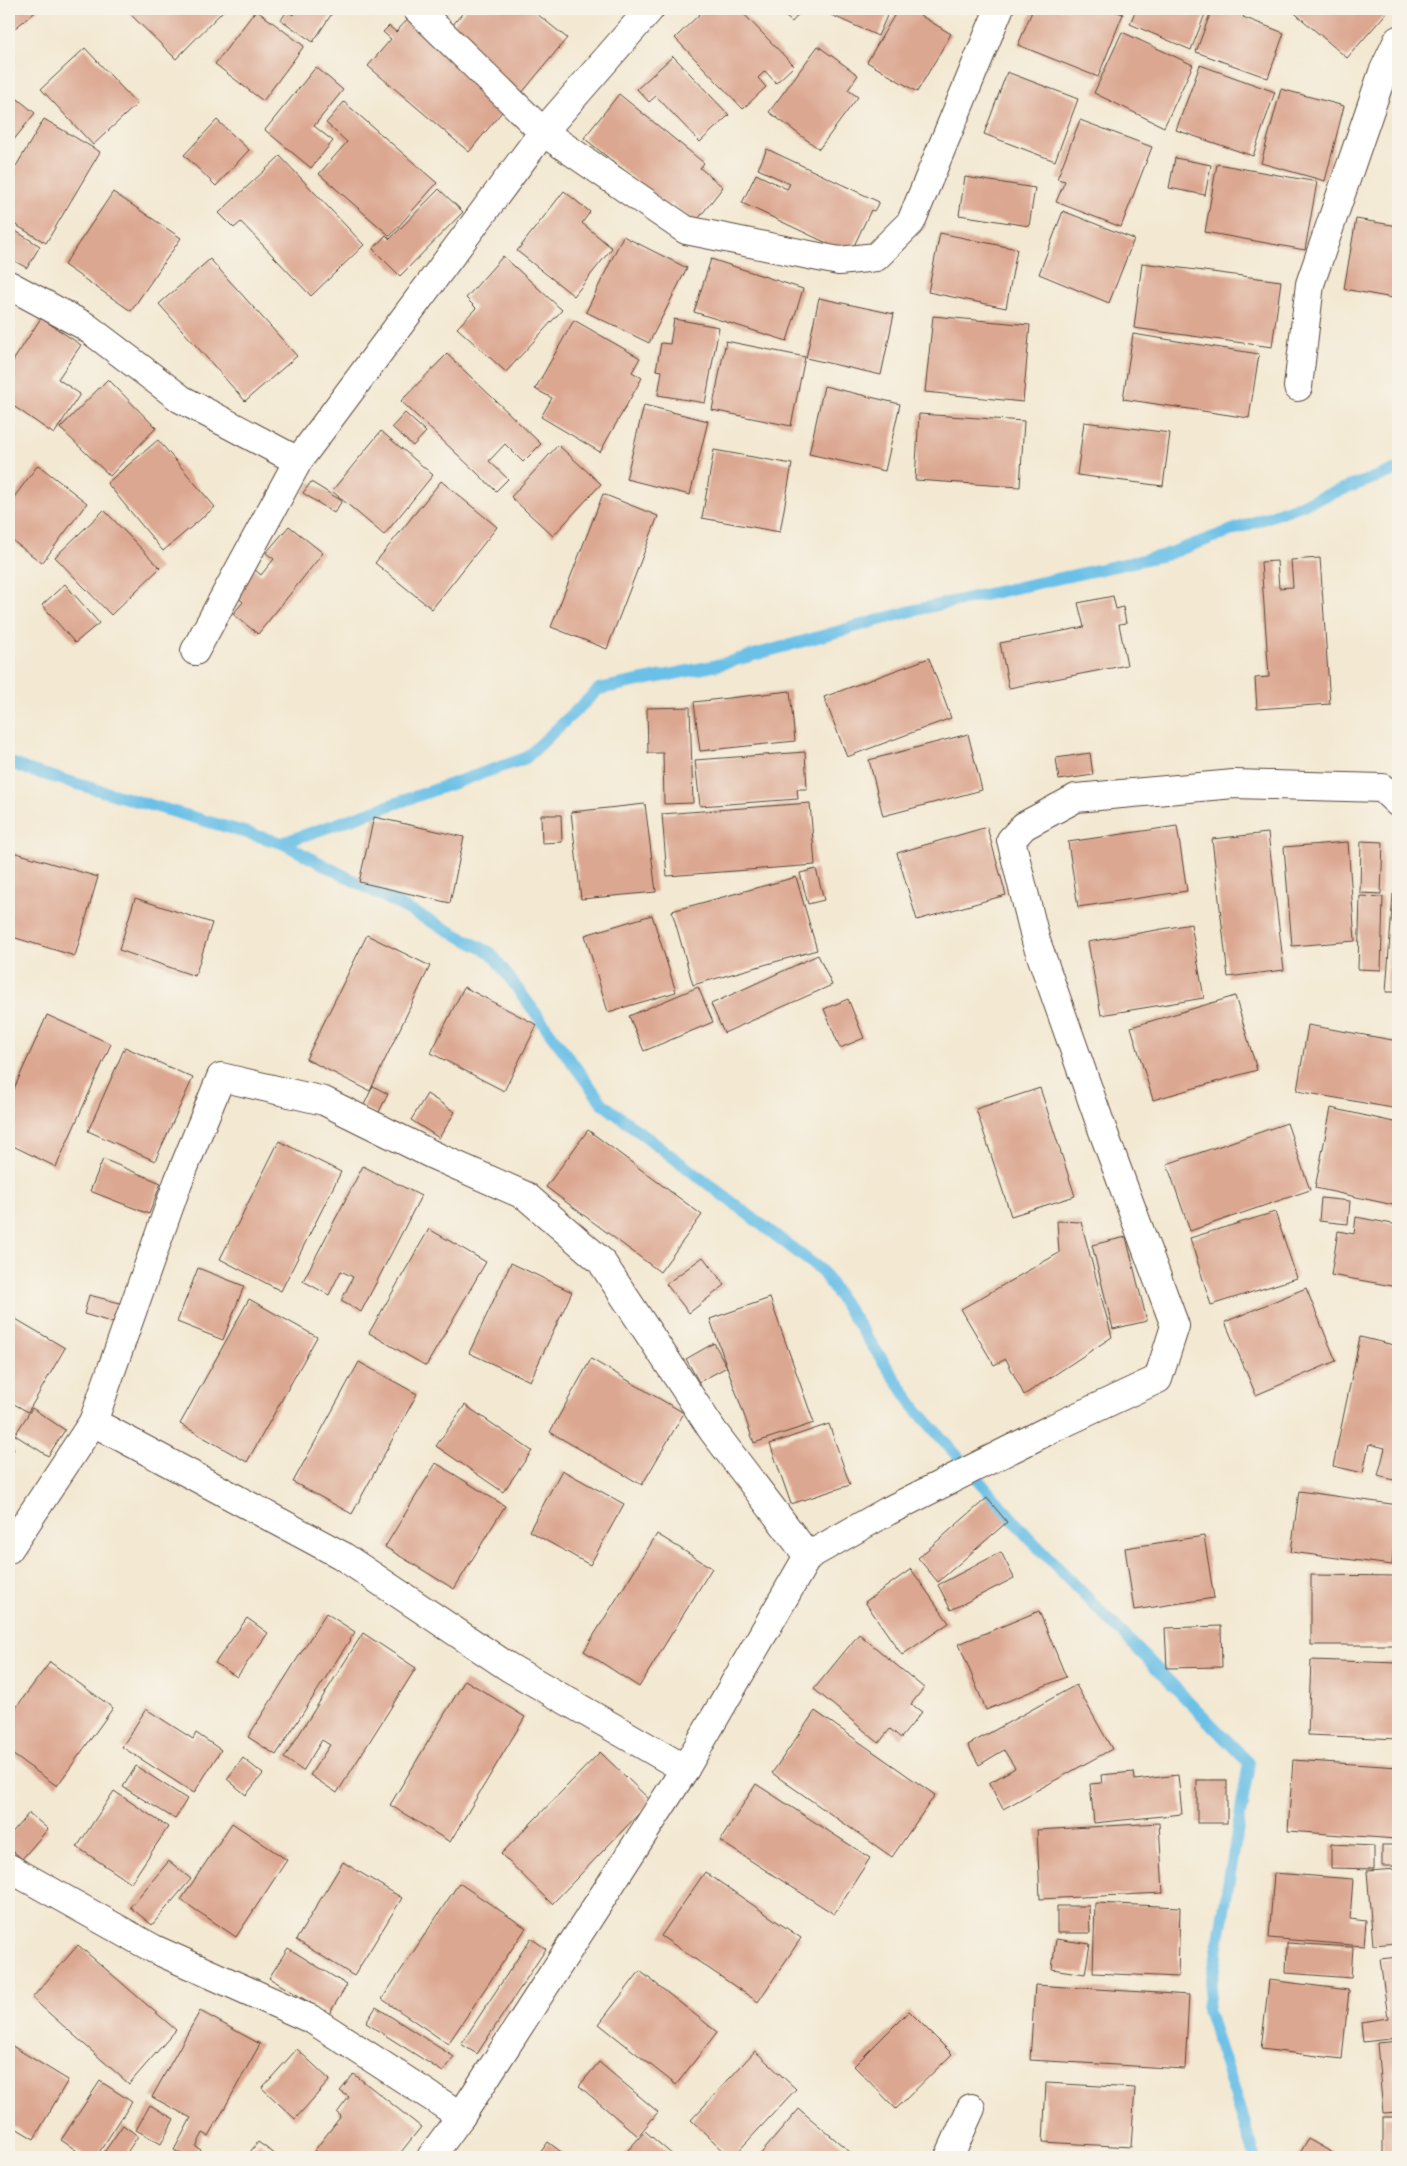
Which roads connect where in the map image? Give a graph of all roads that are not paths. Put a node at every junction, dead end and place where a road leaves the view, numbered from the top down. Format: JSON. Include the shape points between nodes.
{"nodes":[{"id":1,"x":417,"y":9,"type":"edge"},
{"id":2,"x":650,"y":9,"type":"edge"},
{"id":3,"x":999,"y":9,"type":"edge"},
{"id":4,"x":1398,"y":40,"type":"edge"},
{"id":5,"x":544,"y":132,"type":"junction"},
{"id":6,"x":9,"y":284,"type":"edge"},
{"id":7,"x":1298,"y":387,"type":"dead end"},
{"id":8,"x":298,"y":460,"type":"junction"},
{"id":9,"x":195,"y":651,"type":"dead end"},
{"id":10,"x":1398,"y":803,"type":"edge"},
{"id":11,"x":93,"y":1422,"type":"junction"},
{"id":12,"x":9,"y":1549,"type":"edge"},
{"id":13,"x":808,"y":1556,"type":"junction"},
{"id":14,"x":685,"y":1769,"type":"junction"},
{"id":15,"x":9,"y":1868,"type":"edge"},
{"id":16,"x":971,"y":2108,"type":"dead end"},
{"id":17,"x":461,"y":2116,"type":"junction"},
{"id":18,"x":432,"y":2157,"type":"edge"},
{"id":19,"x":949,"y":2157,"type":"edge"}],
"edges":[{"from":1,"to":5,"type":"street"},
{"from":2,"to":5,"type":"street"},
{"from":3,"to":5,"type":"street","via":[[911,222],[876,257],[839,261],[686,230]]},
{"from":4,"to":7,"type":"street","via":[[1383,72],[1310,284]]},
{"from":5,"to":8,"type":"street"},
{"from":6,"to":8,"type":"street","via":[[85,326],[181,398]]},
{"from":8,"to":9,"type":"street"},
{"from":10,"to":13,"type":"street","via":[[1382,788],[1234,784],[1086,797],[1076,798],[1024,826],[1011,840],[1036,941],[1175,1326],[1158,1379],[1051,1429]]},
{"from":11,"to":12,"type":"street"},
{"from":11,"to":13,"type":"street","via":[[178,1182],[221,1078],[324,1101],[526,1196],[601,1261],[713,1431]]},
{"from":11,"to":14,"type":"street","via":[[341,1556],[510,1668]]},
{"from":13,"to":14,"type":"street"},
{"from":14,"to":17,"type":"street"},
{"from":15,"to":17,"type":"street","via":[[154,1949],[313,2020]]},
{"from":16,"to":19,"type":"street"},
{"from":17,"to":18,"type":"street"}]}
